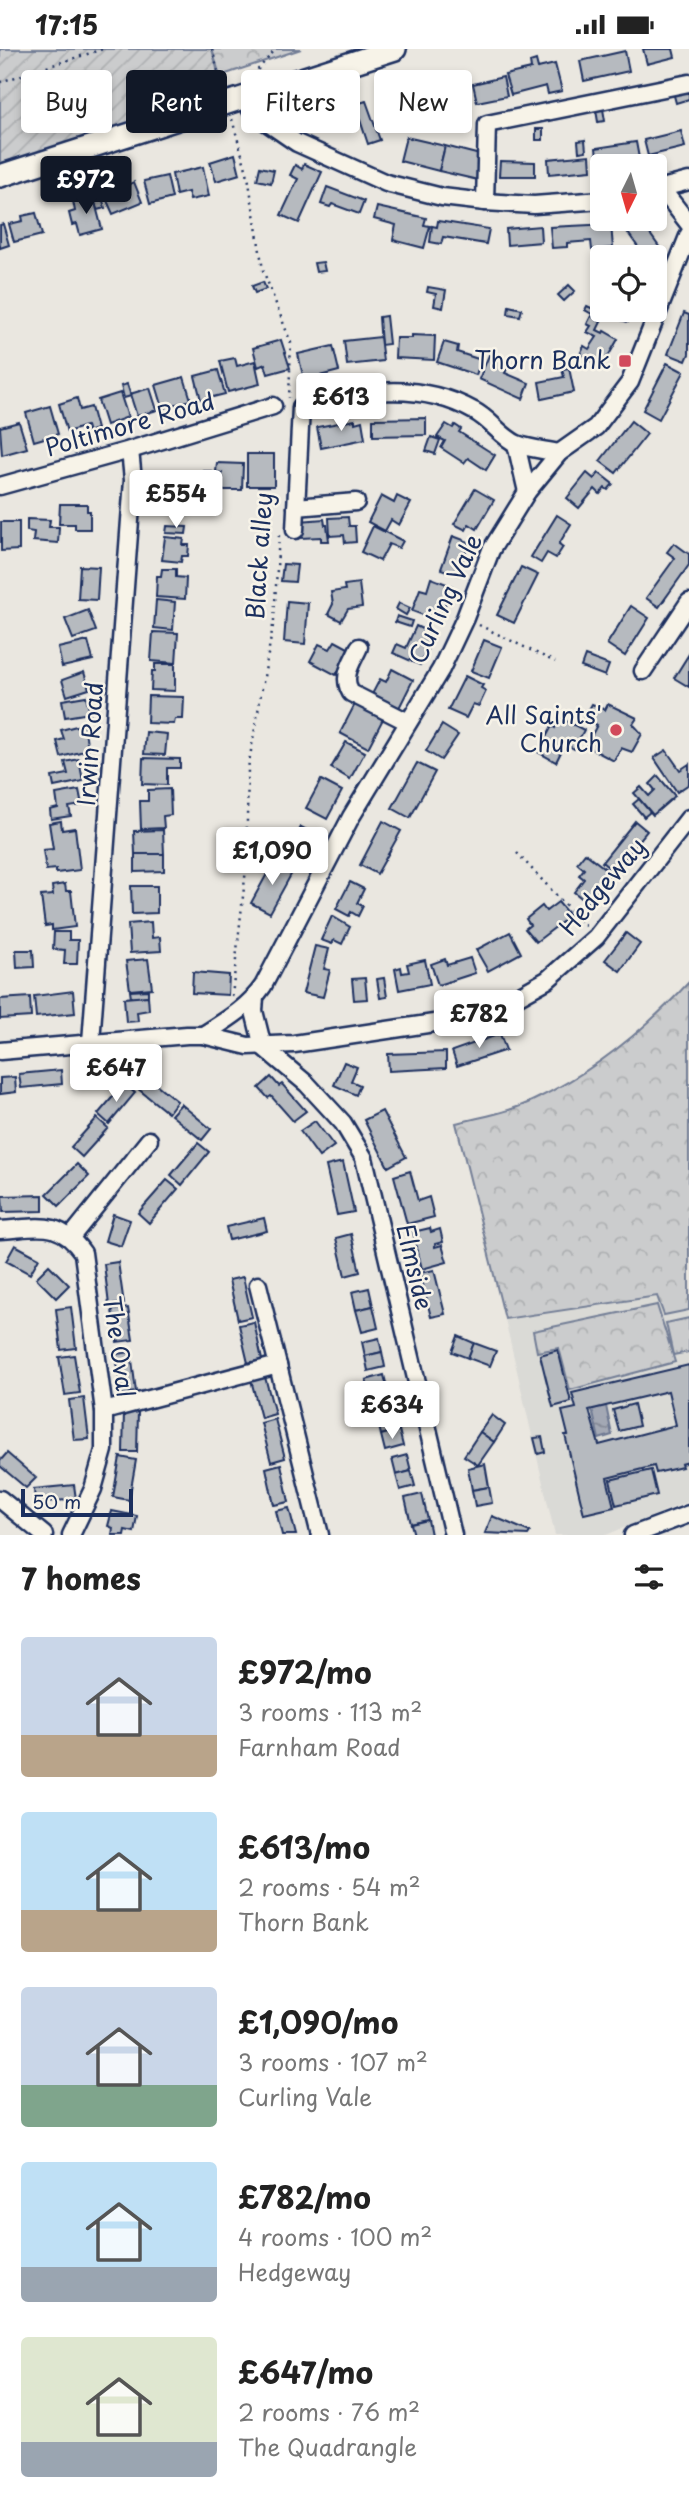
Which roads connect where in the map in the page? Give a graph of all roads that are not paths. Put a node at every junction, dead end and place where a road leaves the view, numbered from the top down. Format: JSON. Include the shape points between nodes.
{"nodes":[{"id":1,"x":395,"y":49,"type":"edge"},
{"id":2,"x":689,"y":83,"type":"edge"},
{"id":3,"x":236,"y":101,"type":"junction"},
{"id":4,"x":0,"y":176,"type":"edge"},
{"id":5,"x":689,"y":181,"type":"edge"},
{"id":6,"x":667,"y":186,"type":"edge"},
{"id":7,"x":667,"y":200,"type":"edge"},
{"id":8,"x":590,"y":201,"type":"edge"},
{"id":9,"x":485,"y":202,"type":"junction"},
{"id":10,"x":689,"y":224,"type":"edge"},
{"id":11,"x":689,"y":234,"type":"edge"},
{"id":12,"x":281,"y":405,"type":"road end"},
{"id":13,"x":516,"y":443,"type":"junction"},
{"id":14,"x":130,"y":450,"type":"junction"},
{"id":15,"x":559,"y":453,"type":"junction"},
{"id":16,"x":0,"y":486,"type":"edge"},
{"id":17,"x":527,"y":492,"type":"junction"},
{"id":18,"x":356,"y":502,"type":"dead end"},
{"id":19,"x":296,"y":507,"type":"junction"},
{"id":20,"x":287,"y":526,"type":"road end"},
{"id":21,"x":689,"y":601,"type":"edge"},
{"id":22,"x":359,"y":647,"type":"dead end"},
{"id":23,"x":643,"y":671,"type":"dead end"},
{"id":24,"x":408,"y":722,"type":"junction"},
{"id":25,"x":689,"y":818,"type":"edge"},
{"id":26,"x":255,"y":997,"type":"junction"},
{"id":27,"x":203,"y":1035,"type":"junction"},
{"id":28,"x":91,"y":1042,"type":"junction"},
{"id":29,"x":263,"y":1047,"type":"junction"},
{"id":30,"x":0,"y":1051,"type":"edge"},
{"id":31,"x":149,"y":1140,"type":"dead end"},
{"id":32,"x":0,"y":1230,"type":"edge"},
{"id":33,"x":71,"y":1237,"type":"junction"},
{"id":34,"x":258,"y":1285,"type":"dead end"},
{"id":35,"x":278,"y":1365,"type":"junction"},
{"id":36,"x":104,"y":1411,"type":"junction"},
{"id":37,"x":0,"y":1499,"type":"edge"},
{"id":38,"x":689,"y":1514,"type":"edge"},
{"id":39,"x":44,"y":1535,"type":"edge"},
{"id":40,"x":71,"y":1535,"type":"edge"},
{"id":41,"x":320,"y":1535,"type":"edge"},
{"id":42,"x":453,"y":1535,"type":"edge"},
{"id":43,"x":633,"y":1535,"type":"edge"}],
"edges":[{"from":1,"to":3,"type":"main road"},
{"from":2,"to":9,"type":"street","via":[[488,124]]},
{"from":3,"to":4,"type":"main road"},
{"from":3,"to":9,"type":"street","via":[[297,143],[386,183]]},
{"from":5,"to":6,"type":"street"},
{"from":7,"to":10,"type":"street"},
{"from":8,"to":9,"type":"street","via":[[534,205]]},
{"from":11,"to":15,"type":"street","name":"Curling Vale","via":[[630,382],[596,427]]},
{"from":12,"to":14,"type":"street","name":"Poltimore Road"},
{"from":13,"to":15,"type":"street"},
{"from":13,"to":17,"type":"street"},
{"from":13,"to":19,"type":"street","via":[[476,411],[442,396],[380,390],[301,407]]},
{"from":14,"to":16,"type":"street","name":"Poltimore Road"},
{"from":14,"to":28,"type":"street","name":"Irwin Road","via":[[133,480]]},
{"from":15,"to":17,"type":"street","name":"Curling Vale"},
{"from":17,"to":24,"type":"street","name":"Curling Vale","via":[[491,549],[466,618]]},
{"from":18,"to":19,"type":"street"},
{"from":19,"to":20,"type":"street"},
{"from":21,"to":23,"type":"street"},
{"from":22,"to":24,"type":"street","via":[[345,684],[351,693]]},
{"from":24,"to":26,"type":"street","name":"Curling Vale","via":[[351,817]]},
{"from":25,"to":29,"type":"street","name":"Hedgeway","via":[[596,937],[547,980],[506,1003],[434,1023]]},
{"from":26,"to":27,"type":"street","name":"Curling Vale"},
{"from":26,"to":29,"type":"street"},
{"from":27,"to":28,"type":"street"},
{"from":27,"to":29,"type":"street","name":"Hedgeway"},
{"from":28,"to":30,"type":"street"},
{"from":29,"to":42,"type":"street","name":"Elmside","via":[[344,1123],[364,1159]]},
{"from":31,"to":33,"type":"street"},
{"from":32,"to":33,"type":"street","via":[[52,1227]]},
{"from":33,"to":36,"type":"street","name":"The Oval","via":[[83,1253]]},
{"from":34,"to":35,"type":"street"},
{"from":35,"to":36,"type":"street"},
{"from":35,"to":41,"type":"street"},
{"from":36,"to":40,"type":"street","name":"The Oval","via":[[104,1450],[93,1489]]},
{"from":37,"to":39,"type":"street"},
{"from":38,"to":43,"type":"street"}]}
